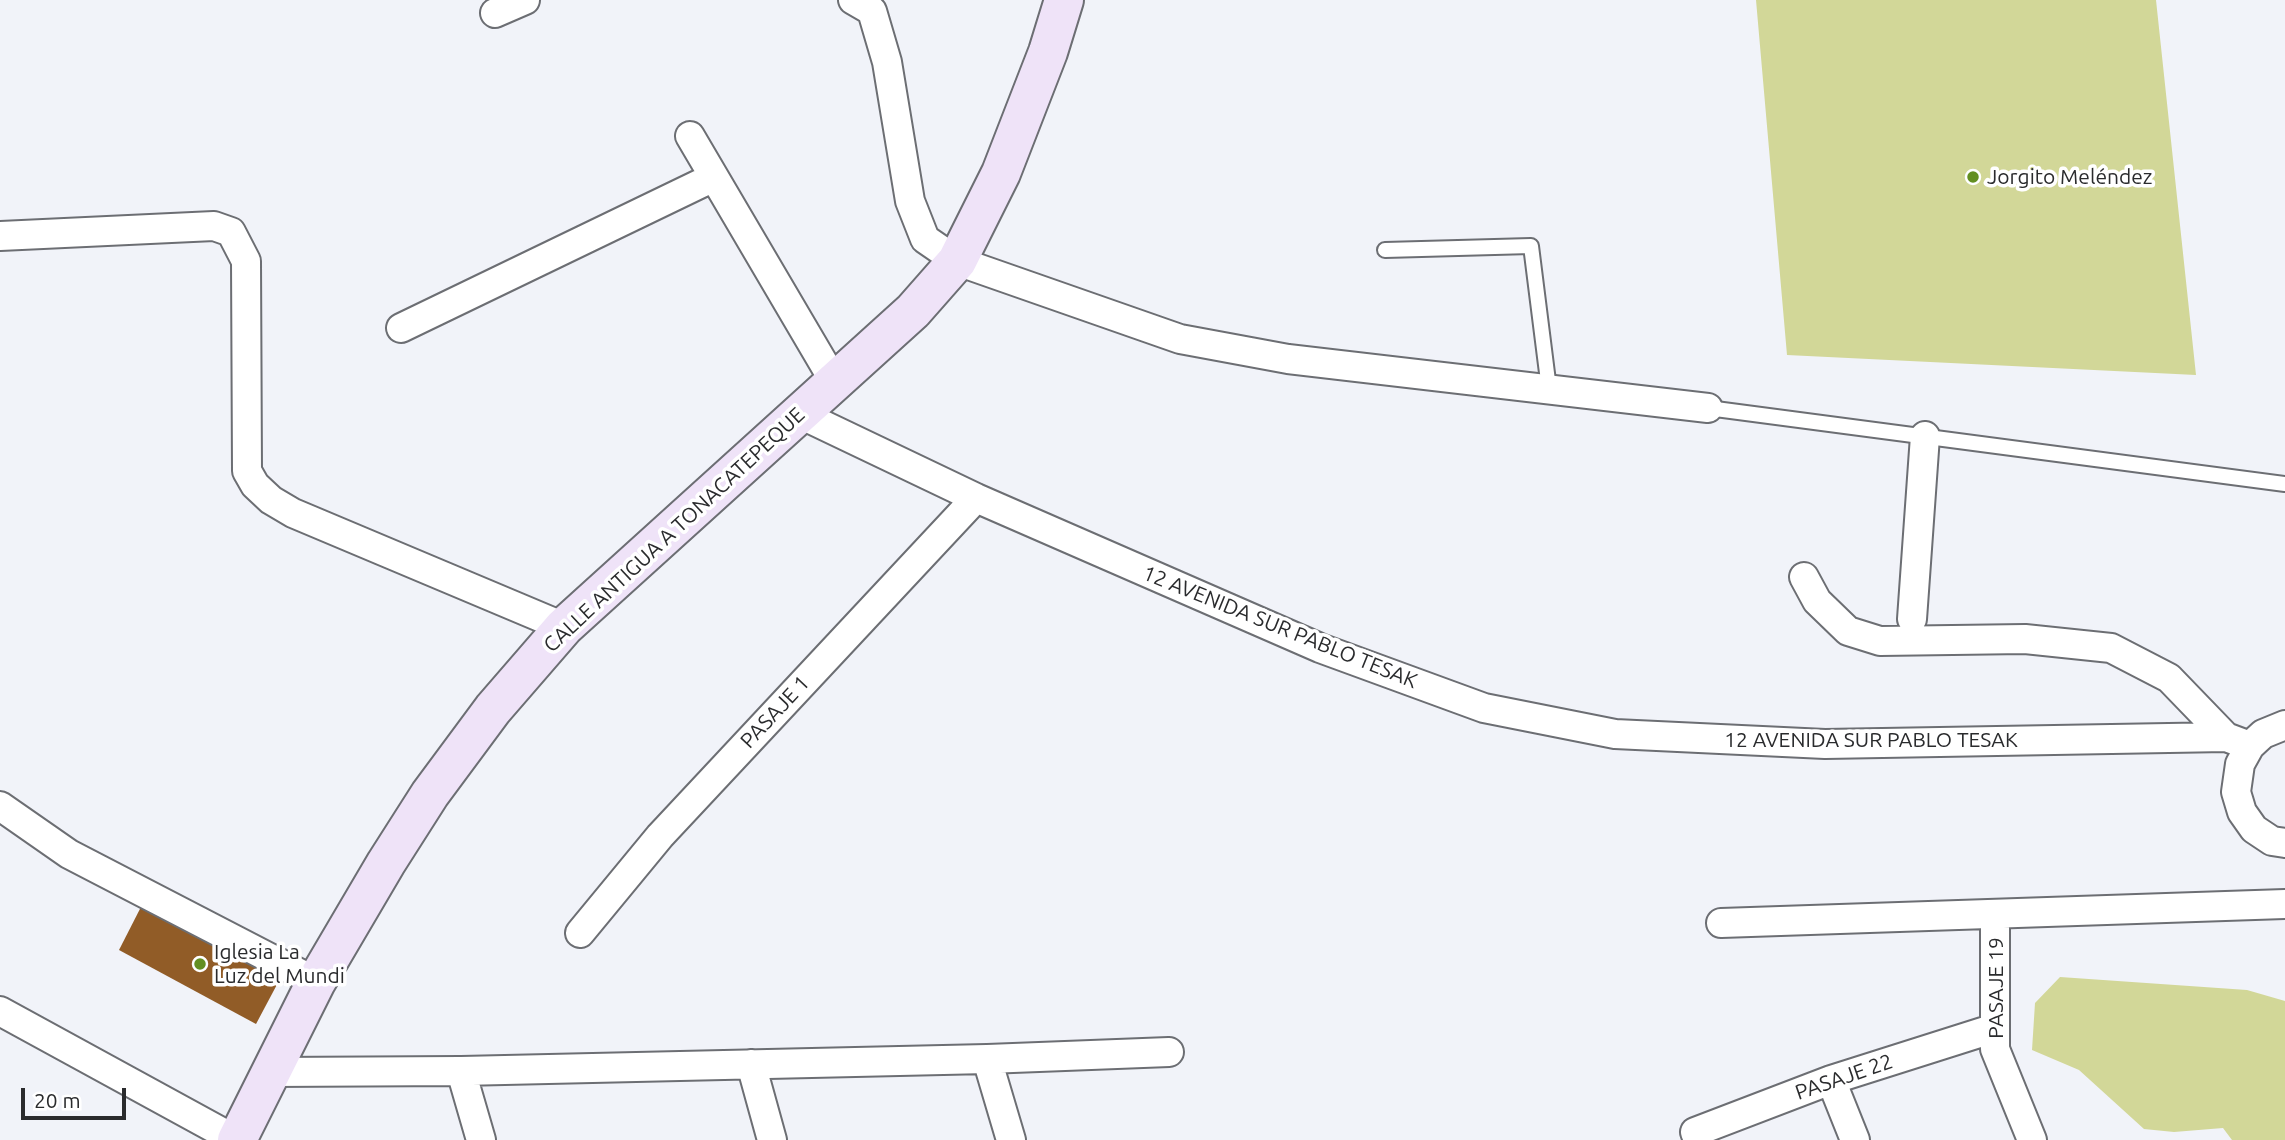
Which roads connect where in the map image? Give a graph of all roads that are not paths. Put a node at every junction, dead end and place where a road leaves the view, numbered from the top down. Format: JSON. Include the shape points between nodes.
{"nodes":[{"id":1,"x":525,"y":0,"type":"edge"},
{"id":2,"x":853,"y":0,"type":"edge"},
{"id":3,"x":1064,"y":0,"type":"edge"},
{"id":4,"x":495,"y":13,"type":"dead end"},
{"id":5,"x":690,"y":136,"type":"dead end"},
{"id":6,"x":714,"y":177,"type":"junction"},
{"id":7,"x":0,"y":236,"type":"edge"},
{"id":8,"x":1385,"y":250,"type":"dead end"},
{"id":9,"x":957,"y":261,"type":"junction"},
{"id":10,"x":401,"y":328,"type":"dead end"},
{"id":11,"x":834,"y":381,"type":"junction"},
{"id":12,"x":1549,"y":390,"type":"junction"},
{"id":13,"x":1708,"y":408,"type":"joint"},
{"id":14,"x":798,"y":413,"type":"junction"},
{"id":15,"x":1925,"y":436,"type":"junction"},
{"id":16,"x":2285,"y":484,"type":"edge"},
{"id":17,"x":976,"y":498,"type":"junction"},
{"id":18,"x":1804,"y":577,"type":"dead end"},
{"id":19,"x":1912,"y":619,"type":"dead end"},
{"id":20,"x":564,"y":627,"type":"junction"},
{"id":21,"x":2285,"y":725,"type":"edge"},
{"id":22,"x":2238,"y":742,"type":"junction"},
{"id":23,"x":0,"y":806,"type":"edge"},
{"id":24,"x":2285,"y":844,"type":"edge"},
{"id":25,"x":2285,"y":904,"type":"edge"},
{"id":26,"x":1995,"y":914,"type":"junction"},
{"id":27,"x":1721,"y":923,"type":"dead end"},
{"id":28,"x":580,"y":933,"type":"dead end"},
{"id":29,"x":316,"y":982,"type":"junction"},
{"id":30,"x":0,"y":1011,"type":"edge"},
{"id":31,"x":1995,"y":1028,"type":"junction"},
{"id":32,"x":1169,"y":1052,"type":"dead end"},
{"id":33,"x":987,"y":1059,"type":"junction"},
{"id":34,"x":751,"y":1064,"type":"junction"},
{"id":35,"x":461,"y":1071,"type":"junction"},
{"id":36,"x":271,"y":1072,"type":"junction"},
{"id":37,"x":1830,"y":1080,"type":"junction"},
{"id":38,"x":1697,"y":1136,"type":"edge"},
{"id":39,"x":237,"y":1140,"type":"edge"},
{"id":40,"x":481,"y":1140,"type":"edge"},
{"id":41,"x":772,"y":1140,"type":"edge"},
{"id":42,"x":1011,"y":1140,"type":"edge"},
{"id":43,"x":1855,"y":1140,"type":"edge"},
{"id":44,"x":2032,"y":1140,"type":"edge"}],
"edges":[{"from":1,"to":4,"type":"street"},
{"from":2,"to":9,"type":"street","via":[[872,11],[876,24],[887,62],[910,201],[920,227],[925,239]]},
{"from":3,"to":9,"type":"main road","name":"CALLE ANTIGUA A TONACATEPEQUE","via":[[1001,173]]},
{"from":5,"to":6,"type":"street"},
{"from":6,"to":10,"type":"street"},
{"from":6,"to":11,"type":"street"},
{"from":7,"to":20,"type":"street","via":[[214,226],[232,232],[246,261],[247,471],[255,485],[293,513]]},
{"from":8,"to":12,"type":"lane","via":[[1531,246]]},
{"from":9,"to":11,"type":"main road","name":"CALLE ANTIGUA A TONACATEPEQUE","via":[[913,311]]},
{"from":9,"to":12,"type":"street","via":[[1180,339],[1287,359]]},
{"from":11,"to":14,"type":"main road","name":"CALLE ANTIGUA A TONACATEPEQUE"},
{"from":12,"to":13,"type":"street"},
{"from":13,"to":15,"type":"lane"},
{"from":14,"to":17,"type":"street","name":"12 AVENIDA SUR PABLO TESAK"},
{"from":14,"to":20,"type":"main road","name":"CALLE ANTIGUA A TONACATEPEQUE"},
{"from":15,"to":16,"type":"lane"},
{"from":15,"to":19,"type":"street"},
{"from":17,"to":22,"type":"street","name":"12 AVENIDA SUR PABLO TESAK","via":[[1320,648],[1484,708],[1615,734],[1825,744]]},
{"from":17,"to":28,"type":"street","name":"PASAJE 1","via":[[660,836]]},
{"from":18,"to":22,"type":"street","via":[[1817,601],[1849,631],[1880,641],[2025,639],[2111,648],[2169,678]]},
{"from":20,"to":29,"type":"main road","name":"CALLE ANTIGUA A TONACATEPEQUE","via":[[493,709],[430,794]]},
{"from":21,"to":22,"type":"street"},
{"from":22,"to":24,"type":"street","via":[[2236,792],[2242,812],[2255,829]]},
{"from":23,"to":29,"type":"street","via":[[69,854]]},
{"from":25,"to":26,"type":"street"},
{"from":26,"to":27,"type":"street"},
{"from":26,"to":31,"type":"street","name":"PASAJE 19"},
{"from":29,"to":36,"type":"main road","name":"CALLE ANTIGUA A TONACATEPEQUE"},
{"from":30,"to":39,"type":"street"},
{"from":31,"to":37,"type":"street","name":"PASAJE 22"},
{"from":31,"to":44,"type":"street","name":"PASAJE 19","via":[[1996,1049]]},
{"from":32,"to":33,"type":"street"},
{"from":33,"to":34,"type":"street"},
{"from":33,"to":42,"type":"street"},
{"from":34,"to":35,"type":"street"},
{"from":34,"to":41,"type":"street"},
{"from":35,"to":36,"type":"street"},
{"from":35,"to":40,"type":"street"},
{"from":36,"to":39,"type":"main road","name":"CALLE ANTIGUA A TONACATEPEQUE"},
{"from":37,"to":38,"type":"street","name":"PASAJE 22"},
{"from":37,"to":43,"type":"street"}]}
